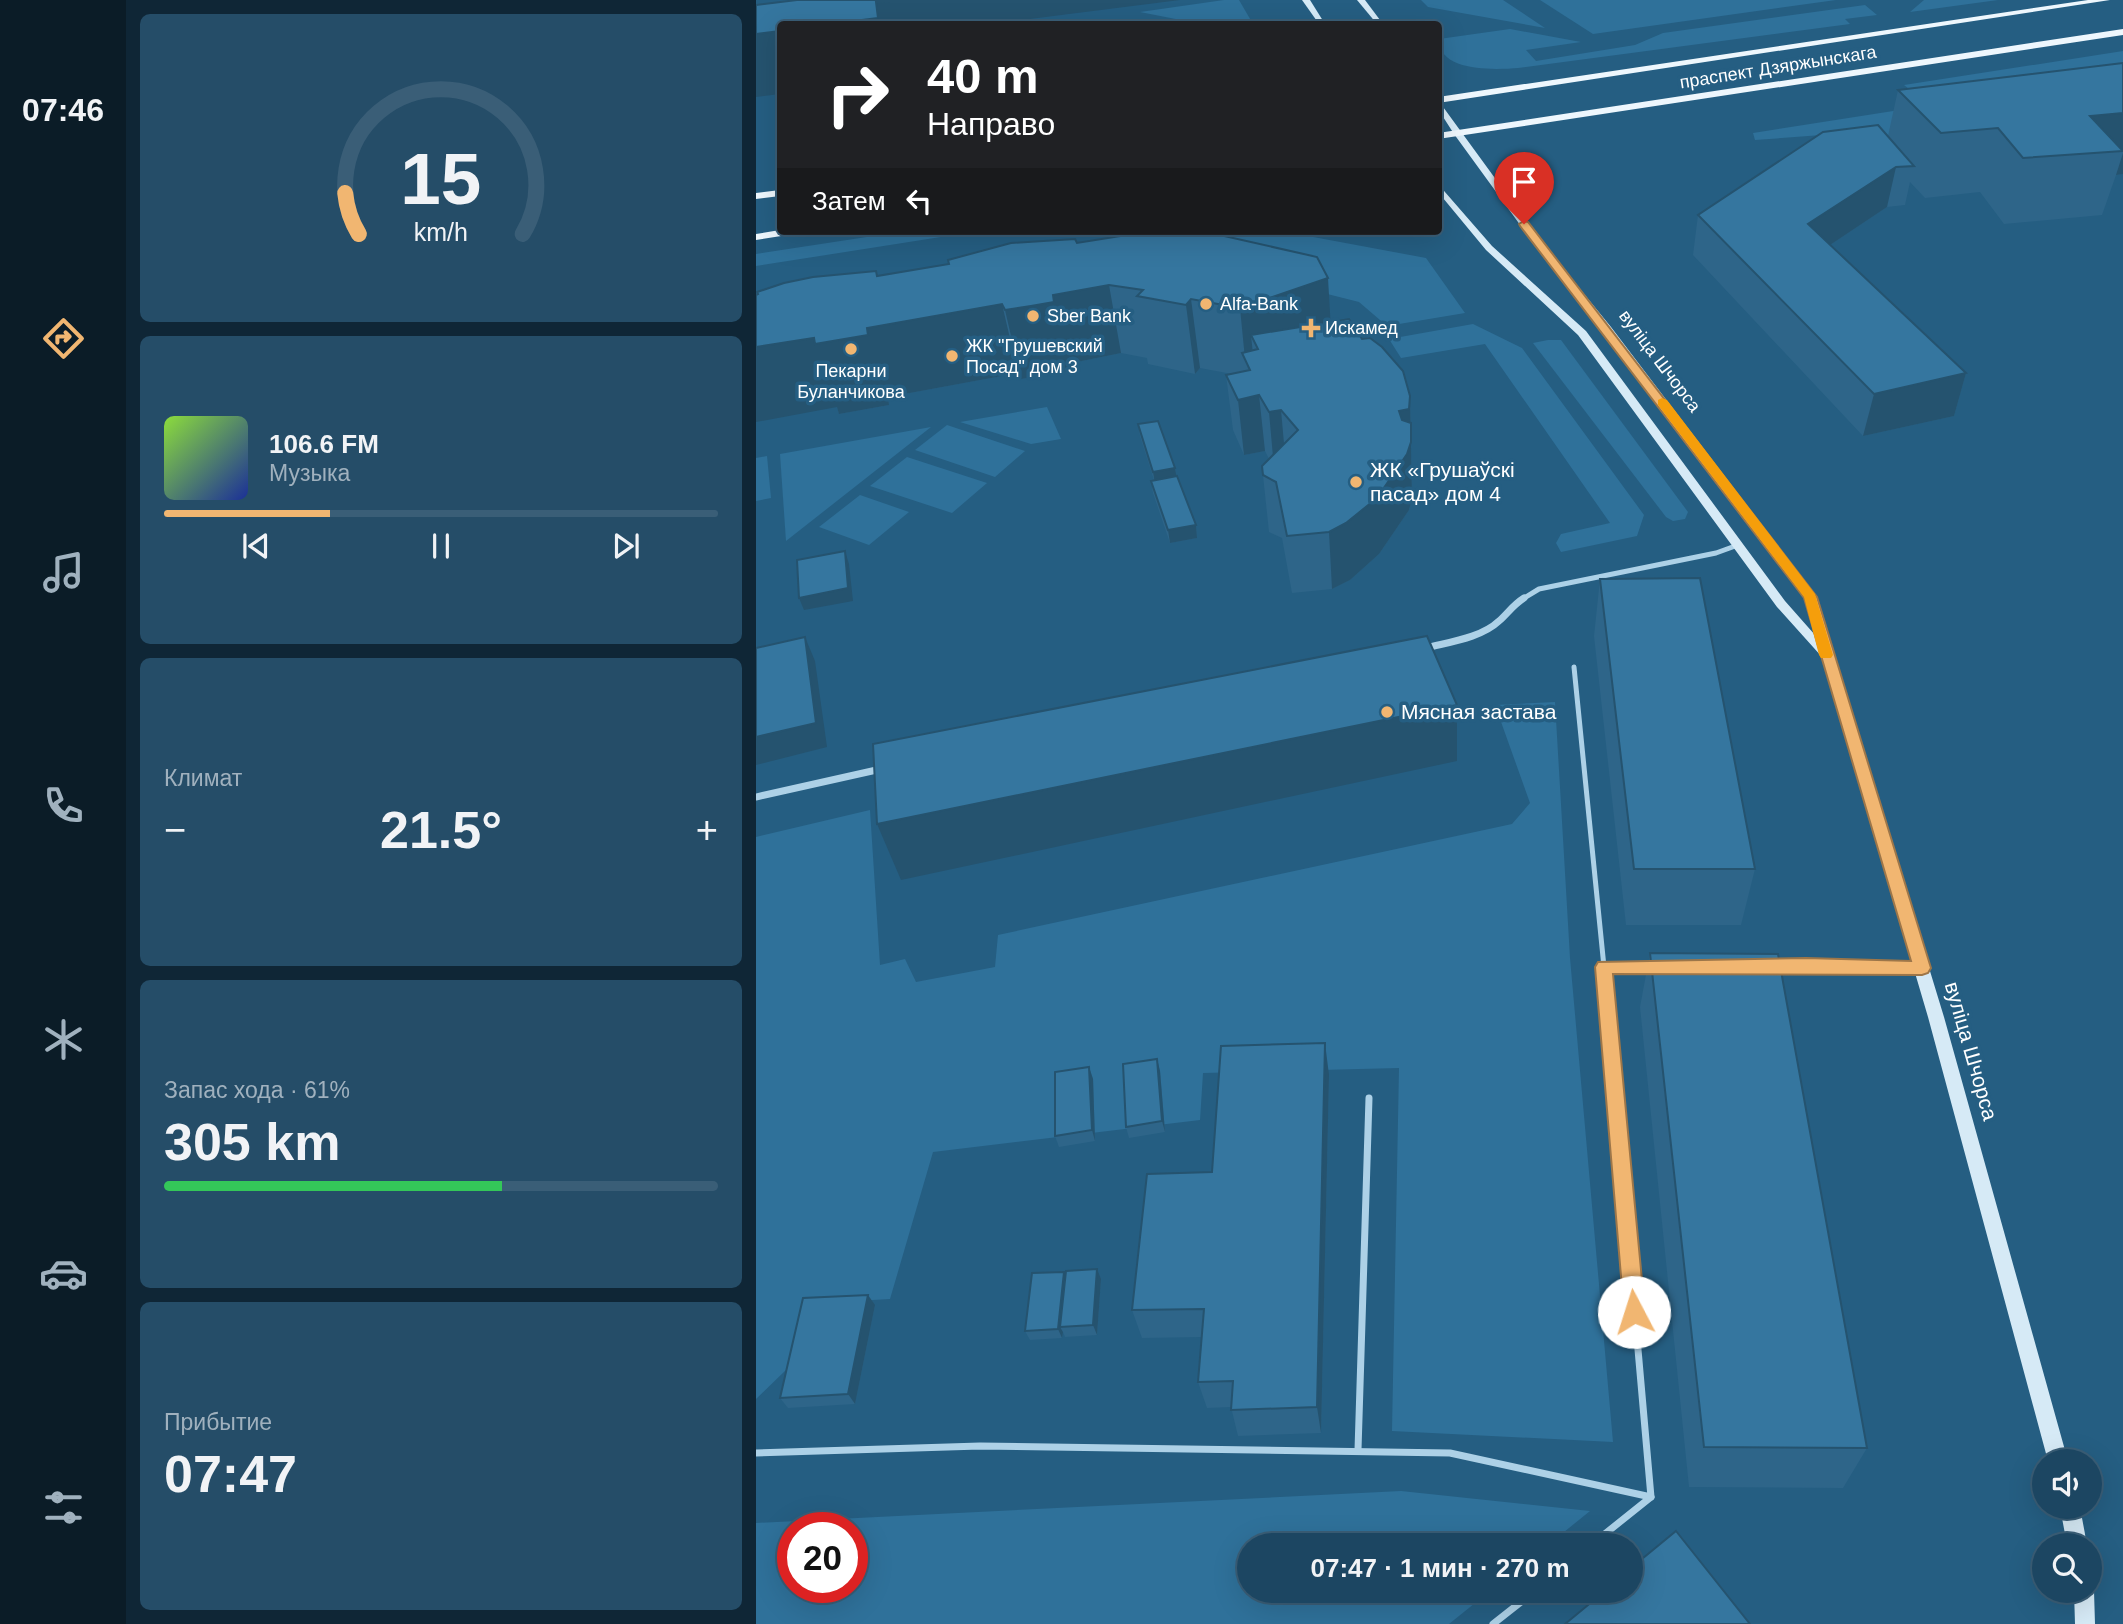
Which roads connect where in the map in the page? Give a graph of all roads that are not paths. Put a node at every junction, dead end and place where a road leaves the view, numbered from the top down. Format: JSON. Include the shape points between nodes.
{"nodes":[{"id":1,"x":1306,"y":0,"type":"edge"},
{"id":2,"x":1361,"y":0,"type":"edge"},
{"id":3,"x":2106,"y":0,"type":"edge"},
{"id":4,"x":1320,"y":21,"type":"edge"},
{"id":5,"x":1378,"y":21,"type":"edge"},
{"id":6,"x":2123,"y":32,"type":"edge"},
{"id":7,"x":1442,"y":100,"type":"edge"},
{"id":8,"x":1442,"y":108,"type":"edge"},
{"id":9,"x":1458,"y":134,"type":"junction"},
{"id":10,"x":1442,"y":136,"type":"edge"},
{"id":11,"x":1442,"y":191,"type":"edge"},
{"id":12,"x":777,"y":193,"type":"edge"},
{"id":13,"x":756,"y":196,"type":"edge"},
{"id":14,"x":777,"y":234,"type":"edge"},
{"id":15,"x":756,"y":237,"type":"edge"},
{"id":16,"x":1738,"y":545,"type":"junction"},
{"id":17,"x":1412,"y":651,"type":"edge"},
{"id":18,"x":1826,"y":656,"type":"junction"},
{"id":19,"x":1574,"y":667,"type":"dead end"},
{"id":20,"x":892,"y":766,"type":"edge"},
{"id":21,"x":756,"y":797,"type":"edge"},
{"id":22,"x":1658,"y":966,"type":"edge"},
{"id":23,"x":1766,"y":966,"type":"edge"},
{"id":24,"x":1604,"y":967,"type":"junction"},
{"id":25,"x":1922,"y":968,"type":"junction"},
{"id":26,"x":1369,"y":1098,"type":"dead end"},
{"id":27,"x":2055,"y":1449,"type":"edge"},
{"id":28,"x":1358,"y":1450,"type":"junction"},
{"id":29,"x":756,"y":1453,"type":"edge"},
{"id":30,"x":1651,"y":1497,"type":"junction"},
{"id":31,"x":1606,"y":1533,"type":"edge"},
{"id":32,"x":1520,"y":1603,"type":"edge"},
{"id":33,"x":2084,"y":1603,"type":"edge"},
{"id":34,"x":1493,"y":1624,"type":"edge"},
{"id":35,"x":2085,"y":1624,"type":"edge"}],
"edges":[{"from":1,"to":4,"type":"street"},
{"from":2,"to":5,"type":"street"},
{"from":3,"to":7,"type":"main road","name":"праспект Дзяржынскага"},
{"from":6,"to":9,"type":"main road","name":"праспект Дзяржынскага"},
{"from":8,"to":9,"type":"street","name":"вуліца Шчорса"},
{"from":9,"to":10,"type":"main road","name":"праспект Дзяржынскага"},
{"from":9,"to":18,"type":"street","name":"вуліца Шчорса","via":[[1810,597]]},
{"from":11,"to":16,"type":"street","name":"вуліца Шчорса","via":[[1489,247],[1582,333]]},
{"from":12,"to":13,"type":"main road"},
{"from":14,"to":15,"type":"main road"},
{"from":16,"to":17,"type":"street","via":[[1539,589],[1513,605],[1498,623],[1467,638]]},
{"from":16,"to":18,"type":"street","name":"вуліца Шчорса"},
{"from":18,"to":25,"type":"street","name":"вуліца Шчорса"},
{"from":19,"to":24,"type":"lane"},
{"from":20,"to":21,"type":"street"},
{"from":22,"to":24,"type":"lane"},
{"from":23,"to":25,"type":"lane"},
{"from":24,"to":30,"type":"lane"},
{"from":25,"to":27,"type":"street","name":"вуліца Шчорса"},
{"from":26,"to":28,"type":"lane"},
{"from":28,"to":29,"type":"lane","via":[[980,1446]]},
{"from":28,"to":30,"type":"lane","via":[[1450,1453]]},
{"from":30,"to":31,"type":"lane"},
{"from":32,"to":34,"type":"lane"},
{"from":33,"to":35,"type":"street"}]}
